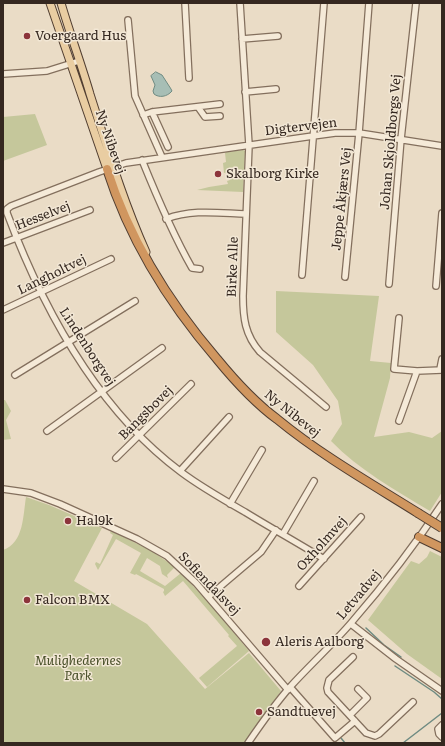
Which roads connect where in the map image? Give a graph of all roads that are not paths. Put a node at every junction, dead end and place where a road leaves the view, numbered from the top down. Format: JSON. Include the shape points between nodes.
{"nodes":[{"id":1,"x":50,"y":3,"type":"edge"},
{"id":2,"x":56,"y":3,"type":"edge"},
{"id":3,"x":61,"y":3,"type":"edge"},
{"id":4,"x":185,"y":3,"type":"edge"},
{"id":5,"x":240,"y":3,"type":"edge"},
{"id":6,"x":324,"y":3,"type":"edge"},
{"id":7,"x":368,"y":3,"type":"edge"},
{"id":8,"x":416,"y":3,"type":"edge"},
{"id":9,"x":128,"y":20,"type":"dead end"},
{"id":10,"x":278,"y":36,"type":"dead end"},
{"id":11,"x":71,"y":37,"type":"junction"},
{"id":12,"x":242,"y":39,"type":"junction"},
{"id":13,"x":79,"y":62,"type":"junction"},
{"id":14,"x":71,"y":64,"type":"junction"},
{"id":15,"x":3,"y":74,"type":"edge"},
{"id":16,"x":189,"y":78,"type":"dead end"},
{"id":17,"x":276,"y":88,"type":"dead end"},
{"id":18,"x":245,"y":92,"type":"junction"},
{"id":19,"x":220,"y":104,"type":"dead end"},
{"id":20,"x":198,"y":106,"type":"junction"},
{"id":21,"x":152,"y":112,"type":"junction"},
{"id":22,"x":143,"y":115,"type":"junction"},
{"id":23,"x":220,"y":116,"type":"dead end"},
{"id":24,"x":359,"y":133,"type":"junction"},
{"id":25,"x":313,"y":136,"type":"junction"},
{"id":26,"x":401,"y":139,"type":"junction"},
{"id":27,"x":249,"y":145,"type":"junction"},
{"id":28,"x":168,"y":146,"type":"dead end"},
{"id":29,"x":442,"y":146,"type":"edge"},
{"id":30,"x":162,"y":157,"type":"junction"},
{"id":31,"x":142,"y":160,"type":"junction"},
{"id":32,"x":110,"y":168,"type":"junction"},
{"id":33,"x":90,"y":210,"type":"dead end"},
{"id":34,"x":246,"y":214,"type":"junction"},
{"id":35,"x":442,"y":214,"type":"edge"},
{"id":36,"x":166,"y":219,"type":"junction"},
{"id":37,"x":16,"y":238,"type":"junction"},
{"id":38,"x":3,"y":243,"type":"edge"},
{"id":39,"x":147,"y":254,"type":"joint"},
{"id":40,"x":111,"y":259,"type":"dead end"},
{"id":41,"x":200,"y":269,"type":"dead end"},
{"id":42,"x":302,"y":275,"type":"dead end"},
{"id":43,"x":345,"y":277,"type":"dead end"},
{"id":44,"x":160,"y":283,"type":"junction"},
{"id":45,"x":389,"y":284,"type":"dead end"},
{"id":46,"x":436,"y":286,"type":"dead end"},
{"id":47,"x":41,"y":293,"type":"junction"},
{"id":48,"x":135,"y":300,"type":"dead end"},
{"id":49,"x":3,"y":310,"type":"edge"},
{"id":50,"x":399,"y":318,"type":"dead end"},
{"id":51,"x":68,"y":342,"type":"junction"},
{"id":52,"x":162,"y":348,"type":"dead end"},
{"id":53,"x":442,"y":359,"type":"edge"},
{"id":54,"x":441,"y":369,"type":"edge"},
{"id":55,"x":417,"y":371,"type":"junction"},
{"id":56,"x":15,"y":375,"type":"dead end"},
{"id":57,"x":191,"y":384,"type":"dead end"},
{"id":58,"x":102,"y":392,"type":"junction"},
{"id":59,"x":326,"y":407,"type":"dead end"},
{"id":60,"x":229,"y":416,"type":"dead end"},
{"id":61,"x":399,"y":421,"type":"dead end"},
{"id":62,"x":47,"y":431,"type":"dead end"},
{"id":63,"x":139,"y":436,"type":"junction"},
{"id":64,"x":262,"y":450,"type":"dead end"},
{"id":65,"x":116,"y":458,"type":"dead end"},
{"id":66,"x":180,"y":471,"type":"junction"},
{"id":67,"x":314,"y":481,"type":"dead end"},
{"id":68,"x":3,"y":489,"type":"edge"},
{"id":69,"x":230,"y":504,"type":"junction"},
{"id":70,"x":442,"y":504,"type":"edge"},
{"id":71,"x":361,"y":517,"type":"dead end"},
{"id":72,"x":442,"y":528,"type":"edge"},
{"id":73,"x":276,"y":530,"type":"junction"},
{"id":74,"x":283,"y":534,"type":"junction"},
{"id":75,"x":420,"y":537,"type":"junction"},
{"id":76,"x":442,"y":548,"type":"edge"},
{"id":77,"x":324,"y":559,"type":"junction"},
{"id":78,"x":299,"y":586,"type":"dead end"},
{"id":79,"x":208,"y":597,"type":"junction"},
{"id":80,"x":351,"y":624,"type":"junction"},
{"id":81,"x":354,"y":657,"type":"dead end"},
{"id":82,"x":289,"y":689,"type":"junction"},
{"id":83,"x":358,"y":689,"type":"dead end"},
{"id":84,"x":442,"y":691,"type":"edge"},
{"id":85,"x":412,"y":702,"type":"dead end"},
{"id":86,"x":350,"y":715,"type":"junction"},
{"id":87,"x":356,"y":721,"type":"junction"},
{"id":88,"x":442,"y":725,"type":"edge"},
{"id":89,"x":442,"y":737,"type":"edge"},
{"id":90,"x":248,"y":743,"type":"edge"}],
"edges":[{"from":1,"to":14,"type":"main road","name":"Ny Nibevej"},
{"from":2,"to":11,"type":"main road"},
{"from":3,"to":11,"type":"main road","name":"Ny Nibevej"},
{"from":4,"to":16,"type":"street"},
{"from":5,"to":12,"type":"street","name":"Birke Alle"},
{"from":6,"to":25,"type":"street"},
{"from":7,"to":24,"type":"street","name":"Jeppe Åkjærs Vej"},
{"from":8,"to":26,"type":"street","name":"Johan Skjoldborgs Vej"},
{"from":9,"to":22,"type":"street","via":[[135,96]]},
{"from":10,"to":12,"type":"street"},
{"from":11,"to":13,"type":"main road","name":"Ny Nibevej"},
{"from":12,"to":18,"type":"street","name":"Birke Alle"},
{"from":13,"to":14,"type":"street"},
{"from":13,"to":32,"type":"main road","name":"Ny Nibevej"},
{"from":14,"to":15,"type":"street","via":[[47,71]]},
{"from":14,"to":32,"type":"main road","name":"Ny Nibevej"},
{"from":17,"to":18,"type":"street"},
{"from":18,"to":27,"type":"street","name":"Birke Alle"},
{"from":19,"to":20,"type":"street"},
{"from":20,"to":21,"type":"street"},
{"from":20,"to":23,"type":"street","via":[[206,117]]},
{"from":21,"to":22,"type":"street"},
{"from":21,"to":28,"type":"street"},
{"from":22,"to":30,"type":"street"},
{"from":24,"to":25,"type":"street","name":"Digtervejen"},
{"from":24,"to":26,"type":"street","name":"Digtervejen"},
{"from":24,"to":43,"type":"street","name":"Jeppe Åkjærs Vej"},
{"from":25,"to":27,"type":"street","name":"Digtervejen"},
{"from":25,"to":42,"type":"street"},
{"from":26,"to":29,"type":"street","name":"Digtervejen"},
{"from":26,"to":45,"type":"street","name":"Johan Skjoldborgs Vej"},
{"from":27,"to":30,"type":"street","name":"Digtervejen"},
{"from":27,"to":34,"type":"street","name":"Birke Alle"},
{"from":30,"to":31,"type":"street","name":"Digtervejen"},
{"from":31,"to":32,"type":"street","name":"Digtervejen"},
{"from":31,"to":36,"type":"street"},
{"from":32,"to":37,"type":"street","name":"Lindenborgvej","via":[[11,206],[7,213]]},
{"from":32,"to":39,"type":"main road","name":"Ny Nibevej"},
{"from":32,"to":44,"type":"highway","name":"Ny Nibevej","via":[[120,207],[146,262]]},
{"from":33,"to":37,"type":"street","name":"Hesselvej"},
{"from":34,"to":36,"type":"street","via":[[191,212]]},
{"from":34,"to":59,"type":"street","name":"Birke Alle","via":[[243,317],[248,335],[260,352]]},
{"from":35,"to":46,"type":"street"},
{"from":36,"to":41,"type":"street","via":[[192,268]]},
{"from":37,"to":38,"type":"street","name":"Hesselvej"},
{"from":37,"to":47,"type":"street","name":"Lindenborgvej"},
{"from":39,"to":44,"type":"highway","name":"Ny Nibevej"},
{"from":40,"to":47,"type":"street","name":"Langholtvej"},
{"from":44,"to":72,"type":"highway","name":"Ny Nibevej","bridge":true,"via":[[201,341],[242,388],[270,413],[314,448]]},
{"from":47,"to":49,"type":"street","name":"Langholtvej"},
{"from":47,"to":51,"type":"street","name":"Lindenborgvej"},
{"from":48,"to":51,"type":"street"},
{"from":50,"to":55,"type":"street","via":[[394,370]]},
{"from":51,"to":56,"type":"street"},
{"from":51,"to":58,"type":"street","name":"Lindenborgvej"},
{"from":52,"to":58,"type":"street"},
{"from":53,"to":54,"type":"street"},
{"from":54,"to":55,"type":"street"},
{"from":55,"to":61,"type":"street"},
{"from":57,"to":63,"type":"street","name":"Bangsbovej"},
{"from":58,"to":62,"type":"street"},
{"from":58,"to":63,"type":"street","name":"Lindenborgvej"},
{"from":60,"to":66,"type":"street"},
{"from":63,"to":65,"type":"street","name":"Bangsbovej"},
{"from":63,"to":66,"type":"street","name":"Lindenborgvej"},
{"from":64,"to":69,"type":"street"},
{"from":66,"to":69,"type":"street","name":"Lindenborgvej"},
{"from":67,"to":74,"type":"street"},
{"from":68,"to":79,"type":"street","name":"Sofiendalsvej","via":[[50,499],[150,546],[182,569]]},
{"from":69,"to":73,"type":"street","name":"Lindenborgvej"},
{"from":70,"to":75,"type":"street","name":"Letvadvej"},
{"from":71,"to":77,"type":"street","name":"Oxholmvej"},
{"from":73,"to":74,"type":"street","name":"Lindenborgvej"},
{"from":73,"to":79,"type":"street","via":[[261,552]]},
{"from":74,"to":77,"type":"street","name":"Lindenborgvej"},
{"from":75,"to":76,"type":"highway"},
{"from":75,"to":80,"type":"street","name":"Letvadvej"},
{"from":77,"to":78,"type":"street","name":"Oxholmvej"},
{"from":79,"to":82,"type":"street","name":"Sofiendalsvej"},
{"from":80,"to":82,"type":"street","name":"Letvadvej"},
{"from":80,"to":84,"type":"street"},
{"from":81,"to":86,"type":"street","via":[[329,680],[327,688]]},
{"from":82,"to":87,"type":"street","via":[[335,738]]},
{"from":82,"to":90,"type":"street","name":"Letvadvej"},
{"from":83,"to":86,"type":"street","via":[[367,698]]},
{"from":85,"to":87,"type":"street","via":[[375,736],[366,733]]},
{"from":86,"to":87,"type":"street"},
{"from":88,"to":89,"type":"street","via":[[438,729]]}]}
